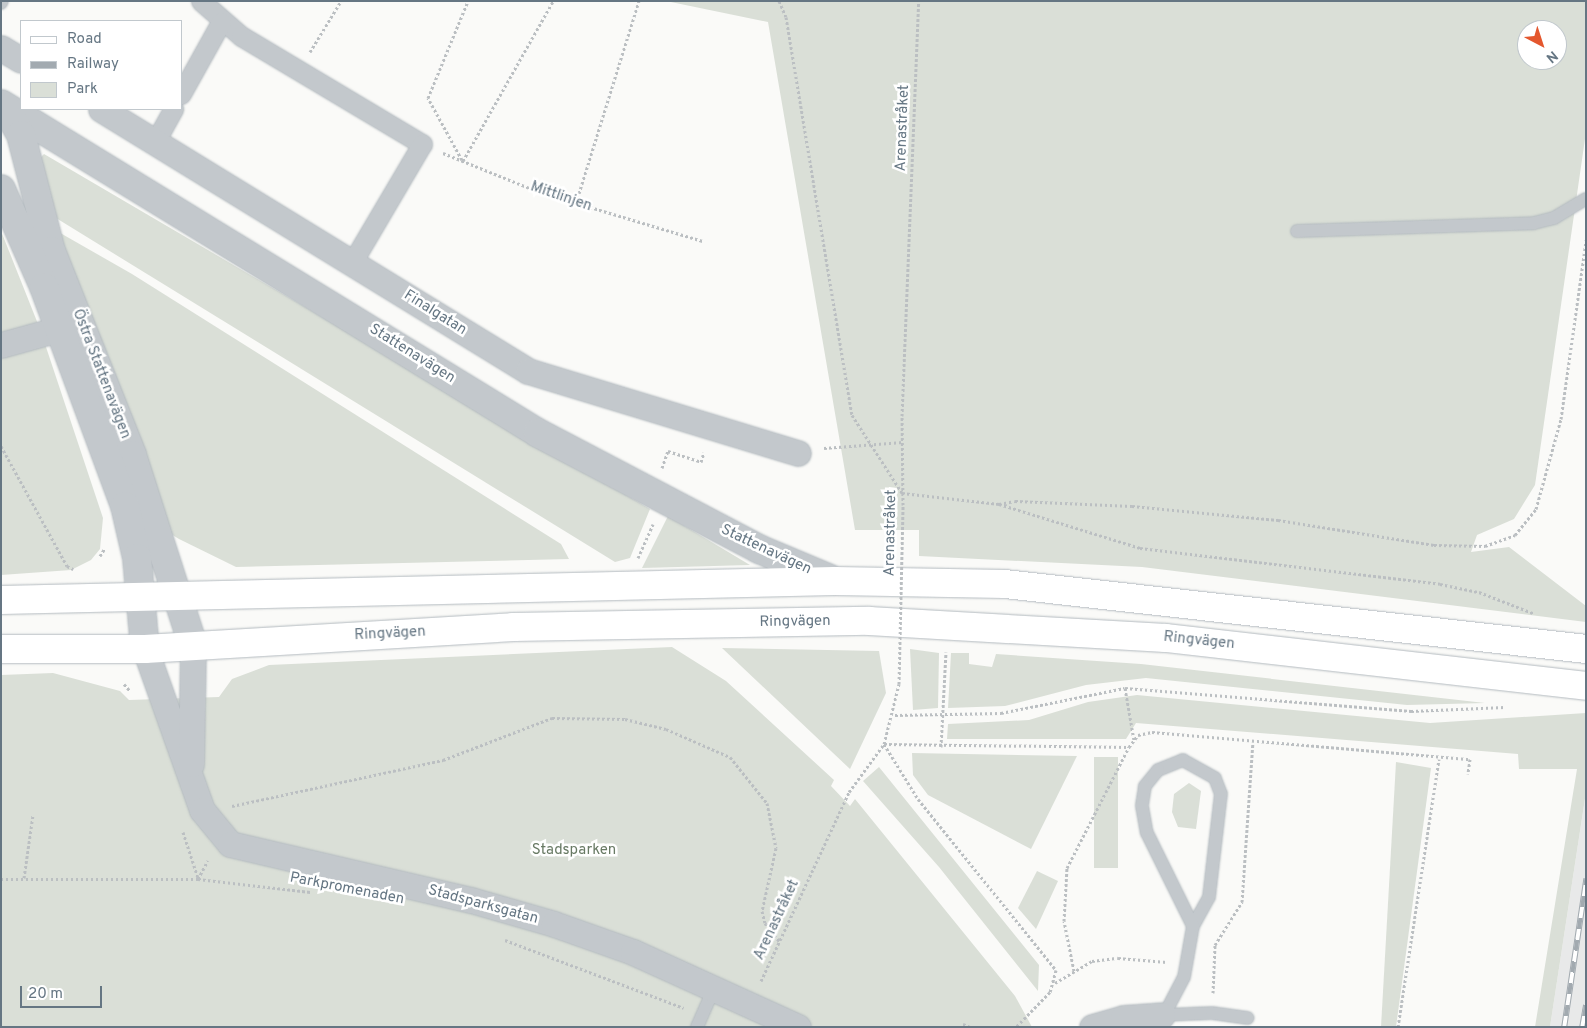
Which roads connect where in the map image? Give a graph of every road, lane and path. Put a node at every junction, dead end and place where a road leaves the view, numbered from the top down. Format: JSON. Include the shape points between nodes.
{"nodes":[{"id":1,"x":201,"y":1,"type":"edge"},
{"id":2,"x":341,"y":1,"type":"edge"},
{"id":3,"x":468,"y":1,"type":"edge"},
{"id":4,"x":553,"y":1,"type":"edge"},
{"id":5,"x":640,"y":1,"type":"edge"},
{"id":6,"x":779,"y":1,"type":"edge"},
{"id":7,"x":919,"y":1,"type":"edge"},
{"id":8,"x":221,"y":22,"type":"junction"},
{"id":9,"x":1,"y":48,"type":"edge"},
{"id":10,"x":20,"y":59,"type":"edge"},
{"id":11,"x":299,"y":70,"type":"junction"},
{"id":12,"x":182,"y":92,"type":"edge"},
{"id":13,"x":3,"y":105,"type":"edge"},
{"id":14,"x":103,"y":110,"type":"edge"},
{"id":15,"x":172,"y":110,"type":"edge"},
{"id":16,"x":155,"y":142,"type":"junction"},
{"id":17,"x":422,"y":144,"type":"junction"},
{"id":18,"x":463,"y":161,"type":"junction"},
{"id":19,"x":1,"y":189,"type":"edge"},
{"id":20,"x":1586,"y":198,"type":"edge"},
{"id":21,"x":576,"y":203,"type":"junction"},
{"id":22,"x":1297,"y":231,"type":"dead end"},
{"id":23,"x":1586,"y":240,"type":"edge"},
{"id":24,"x":702,"y":241,"type":"dead end"},
{"id":25,"x":352,"y":263,"type":"junction"},
{"id":26,"x":69,"y":323,"type":"junction"},
{"id":27,"x":1,"y":345,"type":"edge"},
{"id":28,"x":903,"y":442,"type":"junction"},
{"id":29,"x":871,"y":444,"type":"junction"},
{"id":30,"x":1,"y":446,"type":"edge"},
{"id":31,"x":798,"y":453,"type":"joint"},
{"id":32,"x":902,"y":493,"type":"junction"},
{"id":33,"x":999,"y":504,"type":"junction"},
{"id":34,"x":80,"y":572,"type":"dead end"},
{"id":35,"x":835,"y":581,"type":"junction"},
{"id":36,"x":180,"y":595,"type":"junction"},
{"id":37,"x":141,"y":596,"type":"junction"},
{"id":38,"x":1,"y":600,"type":"edge"},
{"id":39,"x":1536,"y":614,"type":"dead end"},
{"id":40,"x":947,"y":644,"type":"dead end"},
{"id":41,"x":194,"y":645,"type":"junction"},
{"id":42,"x":1,"y":648,"type":"edge"},
{"id":43,"x":144,"y":649,"type":"junction"},
{"id":44,"x":1586,"y":649,"type":"edge"},
{"id":45,"x":1586,"y":686,"type":"edge"},
{"id":46,"x":1125,"y":688,"type":"junction"},
{"id":47,"x":1515,"y":705,"type":"dead end"},
{"id":48,"x":942,"y":713,"type":"junction"},
{"id":49,"x":895,"y":715,"type":"junction"},
{"id":50,"x":1134,"y":740,"type":"dead end"},
{"id":51,"x":1253,"y":742,"type":"dead end"},
{"id":52,"x":884,"y":744,"type":"junction"},
{"id":53,"x":941,"y":747,"type":"dead end"},
{"id":54,"x":1129,"y":747,"type":"dead end"},
{"id":55,"x":1439,"y":759,"type":"dead end"},
{"id":56,"x":190,"y":780,"type":"junction"},
{"id":57,"x":33,"y":815,"type":"dead end"},
{"id":58,"x":219,"y":836,"type":"junction"},
{"id":59,"x":24,"y":878,"type":"junction"},
{"id":60,"x":1,"y":879,"type":"edge"},
{"id":61,"x":316,"y":893,"type":"dead end"},
{"id":62,"x":1193,"y":926,"type":"junction"},
{"id":63,"x":496,"y":936,"type":"dead end"},
{"id":64,"x":779,"y":941,"type":"junction"},
{"id":65,"x":1187,"y":960,"type":"junction"},
{"id":66,"x":1214,"y":964,"type":"junction"},
{"id":67,"x":1074,"y":970,"type":"junction"},
{"id":68,"x":1055,"y":984,"type":"junction"},
{"id":69,"x":714,"y":988,"type":"junction"},
{"id":70,"x":750,"y":1005,"type":"junction"},
{"id":71,"x":1212,"y":1013,"type":"junction"},
{"id":72,"x":1248,"y":1018,"type":"dead end"},
{"id":73,"x":700,"y":1021,"type":"edge"},
{"id":74,"x":1165,"y":1023,"type":"edge"},
{"id":75,"x":963,"y":1024,"type":"dead end"},
{"id":76,"x":798,"y":1027,"type":"edge"},
{"id":77,"x":970,"y":1027,"type":"edge"},
{"id":78,"x":1016,"y":1027,"type":"edge"},
{"id":79,"x":1092,"y":1027,"type":"edge"},
{"id":80,"x":1398,"y":1027,"type":"edge"}],
"edges":[{"from":1,"to":8,"type":"street"},
{"from":2,"to":11,"type":"path"},
{"from":3,"to":18,"type":"path","via":[[428,98]]},
{"from":4,"to":18,"type":"path"},
{"from":5,"to":21,"type":"path"},
{"from":6,"to":29,"type":"path","via":[[786,17],[852,415]]},
{"from":7,"to":28,"type":"path","name":"Arenastråket"},
{"from":8,"to":11,"type":"street"},
{"from":8,"to":12,"type":"street"},
{"from":9,"to":10,"type":"street"},
{"from":11,"to":17,"type":"street"},
{"from":13,"to":26,"type":"street","name":"Östra Stattenavägen","via":[[20,136]]},
{"from":13,"to":35,"type":"street","name":"Stattenavägen","via":[[538,433],[759,549]]},
{"from":14,"to":16,"type":"street","name":"Finalgatan"},
{"from":15,"to":16,"type":"street"},
{"from":16,"to":25,"type":"street","name":"Finalgatan"},
{"from":17,"to":18,"type":"path","name":"Mittlinjen"},
{"from":17,"to":25,"type":"street"},
{"from":18,"to":21,"type":"path","name":"Mittlinjen"},
{"from":19,"to":26,"type":"street","name":"Östra Stattenavägen"},
{"from":20,"to":22,"type":"lane","via":[[1554,218],[1534,223]]},
{"from":21,"to":24,"type":"path","name":"Mittlinjen"},
{"from":23,"to":33,"type":"path","via":[[1561,419],[1536,509],[1515,535],[1485,546],[1434,545],[1278,520],[1132,506],[1015,501]]},
{"from":25,"to":31,"type":"street","name":"Finalgatan","via":[[528,370]]},
{"from":26,"to":27,"type":"street"},
{"from":26,"to":36,"type":"street","name":"Östra Stattenavägen"},
{"from":26,"to":37,"type":"street","name":"Östra Stattenavägen","via":[[125,506]]},
{"from":28,"to":29,"type":"path"},
{"from":28,"to":32,"type":"path","name":"Arenastråket"},
{"from":29,"to":31,"type":"path"},
{"from":29,"to":32,"type":"path"},
{"from":30,"to":34,"type":"path","via":[[67,566]]},
{"from":32,"to":33,"type":"path"},
{"from":32,"to":49,"type":"path","name":"Arenastråket","bridge":true,"via":[[899,684]]},
{"from":33,"to":39,"type":"path","via":[[1140,548],[1440,584],[1479,592]]},
{"from":35,"to":36,"type":"main road"},
{"from":35,"to":44,"type":"main road","via":[[1006,584]]},
{"from":36,"to":37,"type":"main road"},
{"from":36,"to":41,"type":"street","name":"Östra Stattenavägen"},
{"from":37,"to":38,"type":"main road"},
{"from":37,"to":43,"type":"street","name":"Östra Stattenavägen"},
{"from":40,"to":48,"type":"path"},
{"from":41,"to":43,"type":"main road","name":"Ringvägen"},
{"from":41,"to":45,"type":"main road","name":"Ringvägen","via":[[513,627],[869,621],[1166,638]]},
{"from":41,"to":56,"type":"street","name":"Stadsparksgatan"},
{"from":42,"to":43,"type":"main road","name":"Ringvägen"},
{"from":43,"to":56,"type":"street","name":"Stadsparksgatan"},
{"from":46,"to":47,"type":"path","via":[[1411,711],[1487,710]]},
{"from":46,"to":48,"type":"path","via":[[1001,713]]},
{"from":46,"to":50,"type":"path"},
{"from":48,"to":49,"type":"path"},
{"from":48,"to":53,"type":"path"},
{"from":49,"to":52,"type":"path","name":"Arenastråket"},
{"from":51,"to":66,"type":"path","via":[[1242,902],[1215,945]]},
{"from":52,"to":64,"type":"path","name":"Arenastråket","via":[[849,792]]},
{"from":52,"to":68,"type":"path","via":[[918,800],[1045,954],[1056,970]]},
{"from":54,"to":67,"type":"path","via":[[1067,868],[1064,921]]},
{"from":55,"to":80,"type":"path"},
{"from":56,"to":58,"type":"street","name":"Stadsparksgatan","via":[[202,810]]},
{"from":57,"to":59,"type":"path"},
{"from":58,"to":64,"type":"path","via":[[234,803],[410,769],[474,751],[508,732],[552,718],[625,719],[707,744],[730,757],[749,776],[767,803],[774,825],[776,848],[762,910],[765,923]]},
{"from":58,"to":69,"type":"street","name":"Stadsparksgatan","via":[[242,850],[398,882],[554,924],[633,952]]},
{"from":59,"to":60,"type":"path","name":"Parkpromenaden"},
{"from":59,"to":61,"type":"path","name":"Parkpromenaden","via":[[198,879]]},
{"from":62,"to":62,"type":"lane","via":[[1209,897],[1221,794],[1215,778],[1184,760],[1158,770],[1145,786],[1142,806],[1147,833]]},
{"from":62,"to":65,"type":"lane"},
{"from":63,"to":73,"type":"path"},
{"from":64,"to":70,"type":"path","name":"Arenastråket"},
{"from":65,"to":66,"type":"path"},
{"from":65,"to":67,"type":"path","via":[[1118,958],[1092,961]]},
{"from":65,"to":74,"type":"lane"},
{"from":66,"to":71,"type":"path"},
{"from":67,"to":68,"type":"path"},
{"from":68,"to":78,"type":"path"},
{"from":69,"to":70,"type":"street","name":"Stadsparksgatan"},
{"from":69,"to":73,"type":"lane"},
{"from":70,"to":76,"type":"street","name":"Stadsparksgatan"},
{"from":71,"to":72,"type":"lane"},
{"from":71,"to":74,"type":"lane"},
{"from":74,"to":79,"type":"street","via":[[1123,1018]]},
{"from":75,"to":77,"type":"path"}]}
